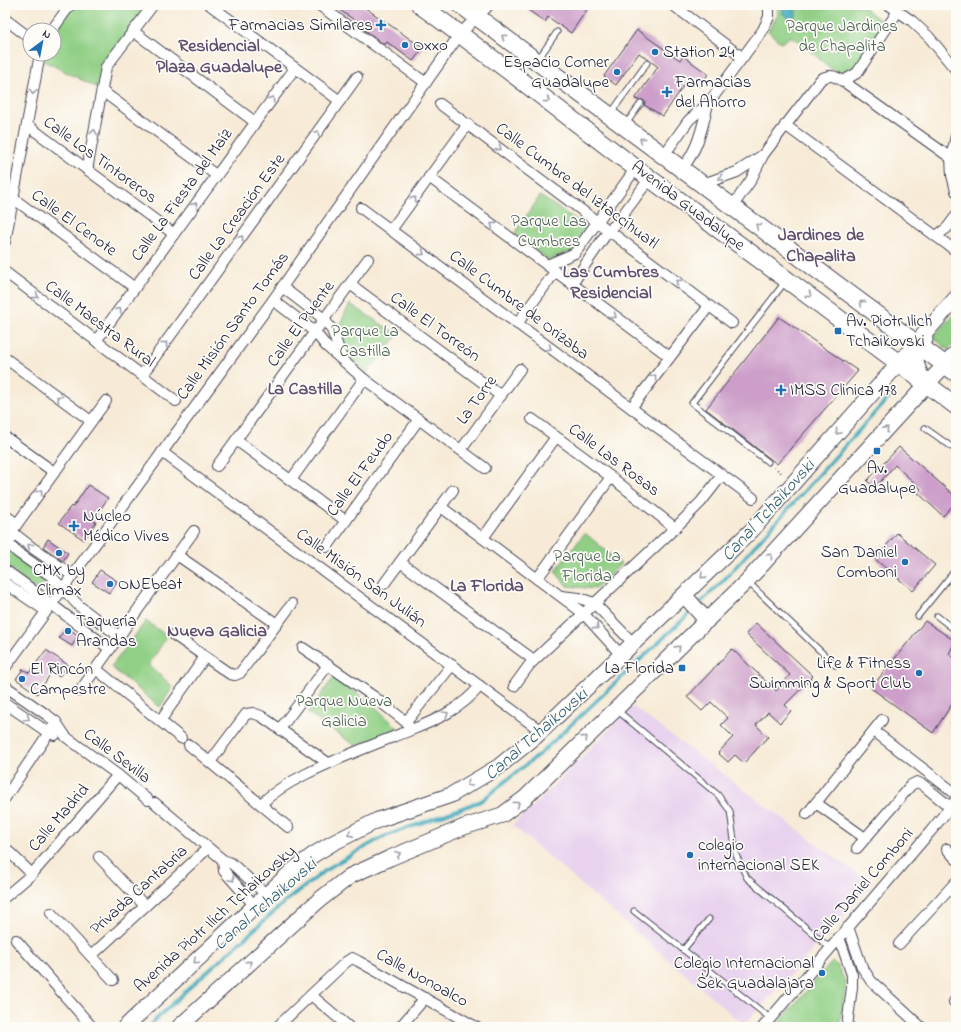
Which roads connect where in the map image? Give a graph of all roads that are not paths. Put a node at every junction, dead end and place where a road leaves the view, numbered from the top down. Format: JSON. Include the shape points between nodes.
{"nodes":[{"id":1,"x":70,"y":5,"type":"edge"},
{"id":2,"x":153,"y":5,"type":"edge"},
{"id":3,"x":210,"y":5,"type":"edge"},
{"id":4,"x":320,"y":5,"type":"edge"},
{"id":5,"x":420,"y":5,"type":"edge"},
{"id":6,"x":489,"y":5,"type":"edge"},
{"id":7,"x":672,"y":5,"type":"edge"},
{"id":8,"x":770,"y":5,"type":"edge"},
{"id":9,"x":464,"y":6,"type":"edge"},
{"id":10,"x":894,"y":8,"type":"edge"},
{"id":11,"x":478,"y":17,"type":"junction"},
{"id":12,"x":5,"y":19,"type":"edge"},
{"id":13,"x":58,"y":22,"type":"edge"},
{"id":14,"x":22,"y":32,"type":"edge"},
{"id":15,"x":133,"y":32,"type":"junction"},
{"id":16,"x":557,"y":32,"type":"dead end"},
{"id":17,"x":460,"y":34,"type":"junction"},
{"id":18,"x":743,"y":58,"type":"junction"},
{"id":19,"x":537,"y":61,"type":"junction"},
{"id":20,"x":39,"y":62,"type":"edge"},
{"id":21,"x":647,"y":63,"type":"dead end"},
{"id":22,"x":295,"y":68,"type":"junction"},
{"id":23,"x":956,"y":70,"type":"edge"},
{"id":24,"x":357,"y":77,"type":"dead end"},
{"id":25,"x":843,"y":81,"type":"junction"},
{"id":26,"x":426,"y":83,"type":"junction"},
{"id":27,"x":102,"y":91,"type":"junction"},
{"id":28,"x":340,"y":101,"type":"junction"},
{"id":29,"x":641,"y":103,"type":"dead end"},
{"id":30,"x":440,"y":104,"type":"dead end"},
{"id":31,"x":708,"y":104,"type":"junction"},
{"id":32,"x":610,"y":115,"type":"junction"},
{"id":33,"x":255,"y":122,"type":"junction"},
{"id":34,"x":468,"y":124,"type":"junction"},
{"id":35,"x":27,"y":125,"type":"junction"},
{"id":36,"x":786,"y":125,"type":"junction"},
{"id":37,"x":624,"y":126,"type":"junction"},
{"id":38,"x":956,"y":136,"type":"edge"},
{"id":39,"x":664,"y":155,"type":"junction"},
{"id":40,"x":763,"y":155,"type":"junction"},
{"id":41,"x":951,"y":158,"type":"junction"},
{"id":42,"x":682,"y":169,"type":"junction"},
{"id":43,"x":87,"y":170,"type":"junction"},
{"id":44,"x":643,"y":173,"type":"junction"},
{"id":45,"x":216,"y":175,"type":"junction"},
{"id":46,"x":429,"y":177,"type":"junction"},
{"id":47,"x":703,"y":184,"type":"junction"},
{"id":48,"x":956,"y":191,"type":"edge"},
{"id":49,"x":14,"y":198,"type":"junction"},
{"id":50,"x":732,"y":207,"type":"junction"},
{"id":51,"x":361,"y":208,"type":"dead end"},
{"id":52,"x":956,"y":216,"type":"edge"},
{"id":53,"x":598,"y":222,"type":"junction"},
{"id":54,"x":391,"y":230,"type":"junction"},
{"id":55,"x":609,"y":230,"type":"junction"},
{"id":56,"x":174,"y":234,"type":"junction"},
{"id":57,"x":936,"y":236,"type":"junction"},
{"id":58,"x":5,"y":242,"type":"edge"},
{"id":59,"x":956,"y":251,"type":"edge"},
{"id":60,"x":575,"y":253,"type":"junction"},
{"id":61,"x":368,"y":259,"type":"dead end"},
{"id":62,"x":587,"y":262,"type":"junction"},
{"id":63,"x":547,"y":265,"type":"junction"},
{"id":64,"x":5,"y":272,"type":"edge"},
{"id":65,"x":555,"y":272,"type":"junction"},
{"id":66,"x":787,"y":279,"type":"junction"},
{"id":67,"x":350,"y":284,"type":"junction"},
{"id":68,"x":572,"y":284,"type":"junction"},
{"id":69,"x":282,"y":287,"type":"junction"},
{"id":70,"x":135,"y":288,"type":"junction"},
{"id":71,"x":956,"y":298,"type":"edge"},
{"id":72,"x":273,"y":300,"type":"junction"},
{"id":73,"x":709,"y":306,"type":"junction"},
{"id":74,"x":324,"y":319,"type":"junction"},
{"id":75,"x":732,"y":322,"type":"dead end"},
{"id":76,"x":518,"y":324,"type":"junction"},
{"id":77,"x":315,"y":332,"type":"junction"},
{"id":78,"x":96,"y":341,"type":"junction"},
{"id":79,"x":918,"y":345,"type":"junction"},
{"id":80,"x":670,"y":357,"type":"junction"},
{"id":81,"x":5,"y":358,"type":"edge"},
{"id":82,"x":343,"y":360,"type":"junction"},
{"id":83,"x":899,"y":362,"type":"junction"},
{"id":84,"x":952,"y":364,"type":"edge"},
{"id":85,"x":520,"y":369,"type":"dead end"},
{"id":86,"x":142,"y":375,"type":"junction"},
{"id":87,"x":364,"y":379,"type":"junction"},
{"id":88,"x":926,"y":383,"type":"junction"},
{"id":89,"x":501,"y":396,"type":"junction"},
{"id":90,"x":106,"y":401,"type":"dead end"},
{"id":91,"x":176,"y":401,"type":"dead end"},
{"id":92,"x":956,"y":406,"type":"edge"},
{"id":93,"x":631,"y":408,"type":"junction"},
{"id":94,"x":419,"y":419,"type":"junction"},
{"id":95,"x":532,"y":419,"type":"dead end"},
{"id":96,"x":91,"y":421,"type":"junction"},
{"id":97,"x":925,"y":428,"type":"dead end"},
{"id":98,"x":5,"y":437,"type":"edge"},
{"id":99,"x":556,"y":437,"type":"junction"},
{"id":100,"x":236,"y":440,"type":"junction"},
{"id":101,"x":461,"y":450,"type":"junction"},
{"id":102,"x":956,"y":450,"type":"edge"},
{"id":103,"x":162,"y":452,"type":"junction"},
{"id":104,"x":768,"y":462,"type":"road end"},
{"id":105,"x":217,"y":466,"type":"dead end"},
{"id":106,"x":485,"y":468,"type":"dead end"},
{"id":107,"x":54,"y":472,"type":"junction"},
{"id":108,"x":722,"y":475,"type":"junction"},
{"id":109,"x":612,"y":477,"type":"junction"},
{"id":110,"x":291,"y":480,"type":"junction"},
{"id":111,"x":453,"y":490,"type":"dead end"},
{"id":112,"x":753,"y":498,"type":"dead end"},
{"id":113,"x":441,"y":507,"type":"junction"},
{"id":114,"x":5,"y":515,"type":"edge"},
{"id":115,"x":346,"y":520,"type":"junction"},
{"id":116,"x":15,"y":528,"type":"junction"},
{"id":117,"x":676,"y":528,"type":"junction"},
{"id":118,"x":194,"y":532,"type":"dead end"},
{"id":119,"x":483,"y":538,"type":"junction"},
{"id":120,"x":327,"y":547,"type":"dead end"},
{"id":121,"x":178,"y":555,"type":"junction"},
{"id":122,"x":400,"y":562,"type":"junction"},
{"id":123,"x":956,"y":569,"type":"edge"},
{"id":124,"x":5,"y":570,"type":"edge"},
{"id":125,"x":72,"y":575,"type":"junction"},
{"id":126,"x":537,"y":579,"type":"junction"},
{"id":127,"x":747,"y":581,"type":"junction"},
{"id":128,"x":5,"y":583,"type":"edge"},
{"id":129,"x":384,"y":584,"type":"dead end"},
{"id":130,"x":63,"y":588,"type":"junction"},
{"id":131,"x":560,"y":596,"type":"junction"},
{"id":132,"x":594,"y":603,"type":"junction"},
{"id":133,"x":292,"y":604,"type":"dead end"},
{"id":134,"x":49,"y":607,"type":"junction"},
{"id":135,"x":695,"y":607,"type":"junction"},
{"id":136,"x":584,"y":614,"type":"junction"},
{"id":137,"x":918,"y":616,"type":"dead end"},
{"id":138,"x":937,"y":616,"type":"dead end"},
{"id":139,"x":277,"y":624,"type":"junction"},
{"id":140,"x":956,"y":631,"type":"edge"},
{"id":141,"x":174,"y":635,"type":"dead end"},
{"id":142,"x":120,"y":637,"type":"junction"},
{"id":143,"x":633,"y":643,"type":"junction"},
{"id":144,"x":303,"y":648,"type":"dead end"},
{"id":145,"x":110,"y":649,"type":"junction"},
{"id":146,"x":621,"y":655,"type":"junction"},
{"id":147,"x":205,"y":657,"type":"junction"},
{"id":148,"x":534,"y":660,"type":"junction"},
{"id":149,"x":328,"y":665,"type":"junction"},
{"id":150,"x":452,"y":665,"type":"junction"},
{"id":151,"x":835,"y":665,"type":"dead end"},
{"id":152,"x":5,"y":668,"type":"edge"},
{"id":153,"x":96,"y":669,"type":"junction"},
{"id":154,"x":5,"y":686,"type":"edge"},
{"id":155,"x":480,"y":686,"type":"junction"},
{"id":156,"x":514,"y":686,"type":"dead end"},
{"id":157,"x":80,"y":691,"type":"dead end"},
{"id":158,"x":5,"y":703,"type":"edge"},
{"id":159,"x":616,"y":709,"type":"junction"},
{"id":160,"x":882,"y":720,"type":"dead end"},
{"id":161,"x":160,"y":721,"type":"junction"},
{"id":162,"x":956,"y":721,"type":"edge"},
{"id":163,"x":56,"y":722,"type":"junction"},
{"id":164,"x":956,"y":724,"type":"edge"},
{"id":165,"x":408,"y":726,"type":"junction"},
{"id":166,"x":280,"y":729,"type":"junction"},
{"id":167,"x":541,"y":731,"type":"junction"},
{"id":168,"x":874,"y":731,"type":"junction"},
{"id":169,"x":49,"y":733,"type":"junction"},
{"id":170,"x":66,"y":737,"type":"junction"},
{"id":171,"x":210,"y":762,"type":"junction"},
{"id":172,"x":328,"y":763,"type":"junction"},
{"id":173,"x":118,"y":775,"type":"junction"},
{"id":174,"x":956,"y":794,"type":"edge"},
{"id":175,"x":5,"y":798,"type":"edge"},
{"id":176,"x":816,"y":803,"type":"junction"},
{"id":177,"x":261,"y":804,"type":"junction"},
{"id":178,"x":953,"y":804,"type":"edge"},
{"id":179,"x":807,"y":814,"type":"dead end"},
{"id":180,"x":288,"y":827,"type":"dead end"},
{"id":181,"x":865,"y":838,"type":"junction"},
{"id":182,"x":5,"y":848,"type":"edge"},
{"id":183,"x":208,"y":848,"type":"junction"},
{"id":184,"x":857,"y":848,"type":"dead end"},
{"id":185,"x":947,"y":849,"type":"dead end"},
{"id":186,"x":99,"y":857,"type":"dead end"},
{"id":187,"x":956,"y":859,"type":"edge"},
{"id":188,"x":223,"y":860,"type":"junction"},
{"id":189,"x":32,"y":874,"type":"junction"},
{"id":190,"x":956,"y":882,"type":"edge"},
{"id":191,"x":267,"y":895,"type":"junction"},
{"id":192,"x":5,"y":897,"type":"edge"},
{"id":193,"x":145,"y":906,"type":"junction"},
{"id":194,"x":255,"y":906,"type":"junction"},
{"id":195,"x":634,"y":911,"type":"dead end"},
{"id":196,"x":51,"y":913,"type":"dead end"},
{"id":197,"x":709,"y":919,"type":"dead end"},
{"id":198,"x":848,"y":927,"type":"junction"},
{"id":199,"x":839,"y":937,"type":"junction"},
{"id":200,"x":16,"y":940,"type":"dead end"},
{"id":201,"x":899,"y":944,"type":"dead end"},
{"id":202,"x":830,"y":948,"type":"junction"},
{"id":203,"x":683,"y":950,"type":"junction"},
{"id":204,"x":91,"y":956,"type":"junction"},
{"id":205,"x":113,"y":980,"type":"dead end"},
{"id":206,"x":871,"y":981,"type":"junction"},
{"id":207,"x":852,"y":987,"type":"junction"},
{"id":208,"x":311,"y":994,"type":"junction"},
{"id":209,"x":425,"y":998,"type":"junction"},
{"id":210,"x":770,"y":1018,"type":"junction"},
{"id":211,"x":92,"y":1027,"type":"edge"},
{"id":212,"x":125,"y":1027,"type":"edge"},
{"id":213,"x":179,"y":1027,"type":"edge"},
{"id":214,"x":277,"y":1027,"type":"edge"},
{"id":215,"x":349,"y":1027,"type":"edge"},
{"id":216,"x":400,"y":1027,"type":"edge"},
{"id":217,"x":476,"y":1027,"type":"edge"},
{"id":218,"x":763,"y":1027,"type":"edge"},
{"id":219,"x":847,"y":1027,"type":"edge"},
{"id":220,"x":922,"y":1027,"type":"edge"}],
"edges":[{"from":1,"to":13,"type":"street"},
{"from":2,"to":15,"type":"street"},
{"from":3,"to":22,"type":"street"},
{"from":4,"to":26,"type":"street"},
{"from":5,"to":17,"type":"main road","name":"Avenida Guadalupe"},
{"from":6,"to":11,"type":"street","name":"Calle Misión Santo Tomás"},
{"from":7,"to":18,"type":"street"},
{"from":8,"to":18,"type":"street","via":[[769,17],[763,30]]},
{"from":9,"to":11,"type":"main road","name":"Avenida Guadalupe"},
{"from":10,"to":23,"type":"street","via":[[929,37]]},
{"from":10,"to":25,"type":"street","via":[[857,73]]},
{"from":11,"to":17,"type":"street","name":"Calle Misión Santo Tomás"},
{"from":19,"to":11,"type":"main road","name":"Avenida Guadalupe","one_way":true},
{"from":12,"to":14,"type":"street"},
{"from":15,"to":27,"type":"street","via":[[106,67]]},
{"from":15,"to":33,"type":"street"},
{"from":16,"to":19,"type":"lane"},
{"from":17,"to":26,"type":"street","name":"Calle Misión Santo Tomás"},
{"from":17,"to":44,"type":"main road","name":"Avenida Guadalupe","one_way":true},
{"from":18,"to":31,"type":"street"},
{"from":19,"to":32,"type":"main road","name":"Avenida Guadalupe"},
{"from":20,"to":35,"type":"street","one_way":true},
{"from":21,"to":32,"type":"lane"},
{"from":22,"to":28,"type":"street"},
{"from":33,"to":22,"type":"street","name":"Calle La Fiesta del Maíz","one_way":true},
{"from":24,"to":28,"type":"street","name":"Calle La Creación Este"},
{"from":25,"to":36,"type":"street","via":[[835,76],[821,79]]},
{"from":25,"to":41,"type":"street"},
{"from":26,"to":69,"type":"street","name":"Calle Misión Santo Tomás"},
{"from":43,"to":27,"type":"street","one_way":true},
{"from":27,"to":45,"type":"street"},
{"from":86,"to":28,"type":"street","name":"Calle La Creación Este","one_way":true},
{"from":29,"to":37,"type":"lane"},
{"from":30,"to":34,"type":"street","name":"Calle Cumbre del Iztaccíhuatl"},
{"from":31,"to":39,"type":"street","via":[[689,120]]},
{"from":31,"to":42,"type":"street","via":[[698,144]]},
{"from":32,"to":37,"type":"main road","name":"Avenida Guadalupe"},
{"from":33,"to":45,"type":"street","name":"Calle La Fiesta del Maíz"},
{"from":34,"to":46,"type":"street"},
{"from":34,"to":53,"type":"street","name":"Calle Cumbre del Iztaccíhuatl","one_way":true},
{"from":35,"to":43,"type":"street","name":"Calle Los Tintoreros"},
{"from":35,"to":49,"type":"street"},
{"from":36,"to":40,"type":"street"},
{"from":36,"to":57,"type":"street"},
{"from":39,"to":37,"type":"main road","name":"Avenida Guadalupe","one_way":true},
{"from":38,"to":41,"type":"street"},
{"from":39,"to":42,"type":"main road","name":"Avenida Guadalupe"},
{"from":40,"to":47,"type":"street","one_way":true,"via":[[737,172]]},
{"from":40,"to":50,"type":"street","via":[[751,180]]},
{"from":41,"to":48,"type":"street"},
{"from":42,"to":47,"type":"main road","name":"Avenida Guadalupe"},
{"from":43,"to":56,"type":"street","name":"Calle Los Tintoreros"},
{"from":44,"to":53,"type":"street"},
{"from":44,"to":55,"type":"street","via":[[616,224]]},
{"from":44,"to":66,"type":"main road","name":"Avenida Guadalupe"},
{"from":56,"to":45,"type":"street","name":"Calle La Fiesta del Maíz","one_way":true},
{"from":54,"to":46,"type":"street","one_way":true},
{"from":63,"to":46,"type":"street","one_way":true},
{"from":47,"to":50,"type":"main road","name":"Avenida Guadalupe"},
{"from":49,"to":58,"type":"street"},
{"from":49,"to":70,"type":"street","name":"Calle El Cenote"},
{"from":79,"to":50,"type":"main road","name":"Avenida Guadalupe","one_way":true},
{"from":51,"to":54,"type":"street","name":"Calle Cumbre de Orizaba"},
{"from":52,"to":57,"type":"street","via":[[947,228]]},
{"from":53,"to":55,"type":"street","name":"Calle Cumbre del Iztaccíhuatl"},
{"from":53,"to":60,"type":"street"},
{"from":54,"to":76,"type":"street","name":"Calle Cumbre de Orizaba","one_way":true},
{"from":55,"to":62,"type":"street"},
{"from":73,"to":55,"type":"street","name":"Calle Cumbre del Iztaccíhuatl","one_way":true},
{"from":56,"to":70,"type":"street","name":"Calle La Fiesta del Maíz"},
{"from":57,"to":59,"type":"street"},
{"from":60,"to":62,"type":"street"},
{"from":60,"to":63,"type":"street"},
{"from":61,"to":67,"type":"street","name":"Calle El Puente"},
{"from":62,"to":68,"type":"street"},
{"from":63,"to":65,"type":"street"},
{"from":64,"to":78,"type":"street","name":"Calle Maestra Rural","one_way":true},
{"from":65,"to":68,"type":"street"},
{"from":65,"to":76,"type":"street"},
{"from":66,"to":83,"type":"main road","name":"Avenida Guadalupe","one_way":true},
{"from":66,"to":104,"type":"lane","via":[[692,403]]},
{"from":67,"to":74,"type":"street","name":"Calle El Puente"},
{"from":67,"to":89,"type":"street","name":"Calle El Torreón"},
{"from":68,"to":80,"type":"street","one_way":true},
{"from":69,"to":72,"type":"street","name":"Calle Misión Santo Tomás"},
{"from":69,"to":74,"type":"street"},
{"from":78,"to":70,"type":"street","name":"Calle La Fiesta del Maíz","one_way":true},
{"from":71,"to":79,"type":"street","name":"Avenida Piotr Ilich Tchaikovsky"},
{"from":72,"to":77,"type":"street"},
{"from":72,"to":103,"type":"street","name":"Calle Misión Santo Tomás"},
{"from":73,"to":75,"type":"street","name":"Calle Cumbre del Iztaccíhuatl"},
{"from":73,"to":80,"type":"street"},
{"from":74,"to":77,"type":"street","name":"Calle El Puente"},
{"from":74,"to":82,"type":"street","via":[[332,330]]},
{"from":76,"to":93,"type":"street","name":"Calle Cumbre de Orizaba","one_way":true},
{"from":77,"to":82,"type":"street","via":[[326,346]]},
{"from":77,"to":100,"type":"street","name":"Calle El Puente"},
{"from":78,"to":86,"type":"street","name":"Calle Maestra Rural"},
{"from":79,"to":83,"type":"street","name":"Avenida Piotr Ilich Tchaikovsky"},
{"from":79,"to":84,"type":"main road","name":"Avenida Guadalupe"},
{"from":79,"to":88,"type":"street","via":[[916,365]]},
{"from":93,"to":80,"type":"street","one_way":true},
{"from":96,"to":81,"type":"street","one_way":true},
{"from":82,"to":87,"type":"street"},
{"from":83,"to":88,"type":"main road","name":"Avenida Guadalupe"},
{"from":83,"to":135,"type":"street","name":"Avenida Piotr Ilich Tchaikovsky","one_way":true,"via":[[752,530]]},
{"from":84,"to":88,"type":"street","name":"Avenida Piotr Ilich Tchaikovsky"},
{"from":85,"to":89,"type":"street","name":"La Torre"},
{"from":86,"to":91,"type":"street","name":"Calle Maestra Rural"},
{"from":87,"to":94,"type":"street"},
{"from":87,"to":110,"type":"street"},
{"from":88,"to":92,"type":"main road","name":"Avenida Guadalupe"},
{"from":127,"to":88,"type":"street","name":"Avenida Piotr Ilich Tchaikovsky","one_way":true},
{"from":89,"to":101,"type":"street","name":"La Torre"},
{"from":90,"to":96,"type":"street"},
{"from":93,"to":108,"type":"street","name":"Calle Cumbre de Orizaba"},
{"from":94,"to":101,"type":"street"},
{"from":94,"to":115,"type":"street","name":"Calle El Feudo"},
{"from":95,"to":99,"type":"street","name":"Calle Las Rosas"},
{"from":96,"to":107,"type":"street"},
{"from":97,"to":102,"type":"lane"},
{"from":98,"to":107,"type":"street"},
{"from":99,"to":109,"type":"street","name":"Calle Las Rosas"},
{"from":99,"to":119,"type":"street"},
{"from":100,"to":105,"type":"street","name":"Calle El Puente"},
{"from":100,"to":110,"type":"street"},
{"from":101,"to":106,"type":"street"},
{"from":103,"to":125,"type":"street","name":"Calle Misión Santo Tomás"},
{"from":103,"to":150,"type":"street","name":"Calle Misión San Julián"},
{"from":116,"to":107,"type":"street","one_way":true},
{"from":108,"to":112,"type":"street","name":"Calle Cumbre de Orizaba"},
{"from":108,"to":117,"type":"street"},
{"from":109,"to":117,"type":"street","name":"Calle Las Rosas"},
{"from":109,"to":126,"type":"street"},
{"from":110,"to":115,"type":"street"},
{"from":111,"to":113,"type":"street"},
{"from":113,"to":119,"type":"street"},
{"from":113,"to":122,"type":"street"},
{"from":114,"to":116,"type":"street"},
{"from":115,"to":120,"type":"street","name":"Calle El Feudo"},
{"from":125,"to":116,"type":"street","one_way":true,"via":[[34,549]]},
{"from":116,"to":130,"type":"street","via":[[9,544]]},
{"from":117,"to":132,"type":"street"},
{"from":118,"to":121,"type":"street"},
{"from":119,"to":126,"type":"street"},
{"from":121,"to":139,"type":"street"},
{"from":121,"to":142,"type":"street"},
{"from":122,"to":129,"type":"street"},
{"from":122,"to":148,"type":"street"},
{"from":123,"to":137,"type":"lane"},
{"from":124,"to":134,"type":"street"},
{"from":125,"to":130,"type":"street","name":"Calle Misión Santo Tomás"},
{"from":126,"to":131,"type":"street"},
{"from":127,"to":135,"type":"street","name":"Avenida Piotr Ilich Tchaikovsky"},
{"from":127,"to":151,"type":"lane"},
{"from":128,"to":134,"type":"street"},
{"from":130,"to":134,"type":"street","name":"Calle Misión Santo Tomás"},
{"from":130,"to":142,"type":"street","via":[[79,606]]},
{"from":131,"to":132,"type":"street","via":[[580,598]]},
{"from":131,"to":136,"type":"street"},
{"from":132,"to":136,"type":"street"},
{"from":132,"to":143,"type":"street"},
{"from":133,"to":139,"type":"street"},
{"from":134,"to":145,"type":"street"},
{"from":134,"to":152,"type":"street","name":"Calle Misión Santo Tomás"},
{"from":135,"to":143,"type":"street","name":"Avenida Piotr Ilich Tchaikovsky"},
{"from":159,"to":135,"type":"street","name":"Avenida Piotr Ilich Tchaikovsky","one_way":true},
{"from":136,"to":146,"type":"street","one_way":true},
{"from":136,"to":148,"type":"street"},
{"from":138,"to":140,"type":"lane"},
{"from":139,"to":147,"type":"street","via":[[240,673],[230,674]]},
{"from":141,"to":147,"type":"street"},
{"from":142,"to":145,"type":"street"},
{"from":143,"to":146,"type":"street","name":"Avenida Piotr Ilich Tchaikovsky"},
{"from":144,"to":149,"type":"street"},
{"from":145,"to":153,"type":"street"},
{"from":146,"to":167,"type":"street","name":"Avenida Piotr Ilich Tchaikovsky"},
{"from":147,"to":161,"type":"street"},
{"from":148,"to":156,"type":"street"},
{"from":149,"to":165,"type":"street","via":[[373,696]]},
{"from":149,"to":166,"type":"street"},
{"from":150,"to":155,"type":"street","name":"Calle Misión San Julián"},
{"from":150,"to":165,"type":"street"},
{"from":153,"to":157,"type":"street"},
{"from":153,"to":161,"type":"street"},
{"from":154,"to":163,"type":"street","name":"Calle Sevilla"},
{"from":165,"to":155,"type":"street","one_way":true,"via":[[434,721],[447,714]]},
{"from":155,"to":167,"type":"street","name":"Calle Misión San Julián"},
{"from":158,"to":169,"type":"street","name":"Calle Sevilla","one_way":true},
{"from":159,"to":202,"type":"lane","via":[[718,795],[730,811],[736,855],[747,878]]},
{"from":213,"to":159,"type":"street","name":"Avenida Piotr Ilich Tchaikovsky","one_way":true,"via":[[318,901],[350,876],[464,827],[502,815],[525,798]]},
{"from":160,"to":168,"type":"street"},
{"from":161,"to":171,"type":"street"},
{"from":162,"to":164,"type":"lane"},
{"from":163,"to":169,"type":"street"},
{"from":163,"to":170,"type":"street","name":"Calle Sevilla"},
{"from":165,"to":172,"type":"street"},
{"from":166,"to":171,"type":"street","via":[[257,714],[246,714]]},
{"from":166,"to":172,"type":"street"},
{"from":167,"to":191,"type":"street","name":"Avenida Piotr Ilich Tchaikovsky","one_way":true,"via":[[498,767],[451,795],[378,820],[332,844],[292,871]]},
{"from":168,"to":174,"type":"street"},
{"from":168,"to":176,"type":"street"},
{"from":169,"to":170,"type":"street","name":"Calle Sevilla"},
{"from":169,"to":175,"type":"street"},
{"from":170,"to":173,"type":"street","name":"Calle Sevilla"},
{"from":171,"to":177,"type":"street"},
{"from":172,"to":177,"type":"street","via":[[283,787]]},
{"from":173,"to":183,"type":"street","name":"Calle Sevilla"},
{"from":173,"to":189,"type":"street","name":"Calle Madrid"},
{"from":176,"to":179,"type":"street"},
{"from":176,"to":181,"type":"street"},
{"from":177,"to":180,"type":"street"},
{"from":178,"to":181,"type":"street","via":[[916,782],[910,785]]},
{"from":178,"to":198,"type":"street","name":"Calle Daniel Comboni"},
{"from":181,"to":184,"type":"street"},
{"from":182,"to":189,"type":"street"},
{"from":183,"to":188,"type":"street","name":"Calle Sevilla"},
{"from":183,"to":193,"type":"street","name":"Privada Cantabria"},
{"from":185,"to":187,"type":"street"},
{"from":186,"to":193,"type":"street"},
{"from":188,"to":191,"type":"street","name":"Calle Sevilla","via":[[231,863]]},
{"from":188,"to":194,"type":"street","name":"Calle Sevilla","one_way":true,"via":[[224,871]]},
{"from":189,"to":192,"type":"street","name":"Calle Madrid"},
{"from":190,"to":201,"type":"street"},
{"from":191,"to":194,"type":"street","name":"Avenida Piotr Ilich Tchaikovsky"},
{"from":193,"to":204,"type":"street","name":"Privada Cantabria"},
{"from":194,"to":212,"type":"street","name":"Avenida Piotr Ilich Tchaikovsky","one_way":true},
{"from":195,"to":203,"type":"lane"},
{"from":196,"to":204,"type":"street"},
{"from":197,"to":203,"type":"lane"},
{"from":198,"to":199,"type":"street","name":"Calle Daniel Comboni"},
{"from":198,"to":206,"type":"street","via":[[862,967]]},
{"from":199,"to":202,"type":"street","name":"Calle Daniel Comboni"},
{"from":199,"to":207,"type":"street","via":[[852,974]]},
{"from":200,"to":211,"type":"street"},
{"from":202,"to":210,"type":"street","name":"Calle Daniel Comboni"},
{"from":203,"to":210,"type":"lane"},
{"from":204,"to":205,"type":"street"},
{"from":206,"to":207,"type":"street","via":[[860,980]]},
{"from":206,"to":220,"type":"street"},
{"from":207,"to":219,"type":"street"},
{"from":208,"to":209,"type":"street","name":"Calle Nonoalco","via":[[352,958]]},
{"from":208,"to":214,"type":"street"},
{"from":208,"to":215,"type":"street"},
{"from":209,"to":216,"type":"street"},
{"from":209,"to":217,"type":"street","name":"Calle Nonoalco"},
{"from":210,"to":218,"type":"street","name":"Calle Daniel Comboni"}]}
